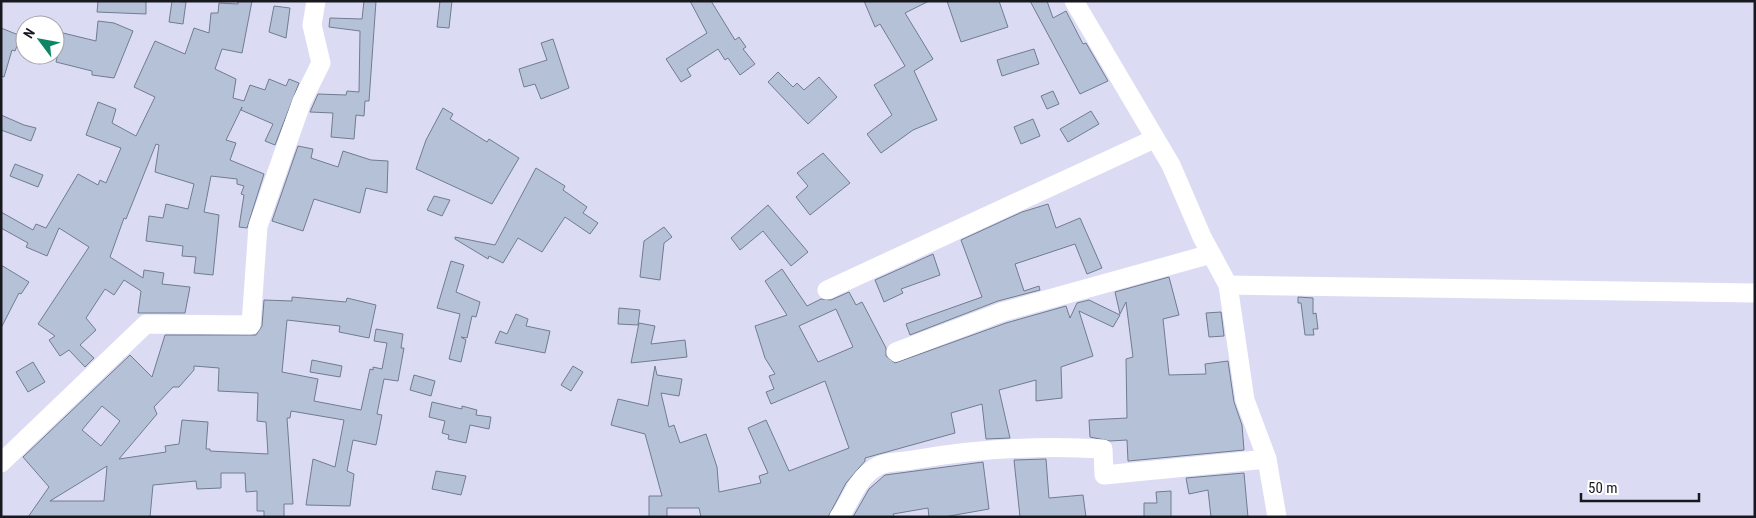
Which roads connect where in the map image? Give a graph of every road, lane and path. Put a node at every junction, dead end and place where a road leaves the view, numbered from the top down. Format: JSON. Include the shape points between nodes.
{"nodes":[{"id":1,"x":316,"y":1,"type":"edge"},
{"id":2,"x":1074,"y":1,"type":"edge"},
{"id":3,"x":1154,"y":139,"type":"junction"},
{"id":4,"x":1212,"y":254,"type":"junction"},
{"id":5,"x":1228,"y":285,"type":"junction"},
{"id":6,"x":827,"y":290,"type":"dead end"},
{"id":7,"x":1755,"y":293,"type":"edge"},
{"id":8,"x":896,"y":352,"type":"dead end"},
{"id":9,"x":1267,"y":459,"type":"junction"},
{"id":10,"x":1,"y":464,"type":"edge"},
{"id":11,"x":839,"y":517,"type":"edge"},
{"id":12,"x":1277,"y":517,"type":"edge"}],
"edges":[{"from":1,"to":10,"type":"street","via":[[312,25],[321,63],[302,101],[258,226],[251,326],[146,324]]},
{"from":2,"to":3,"type":"street"},
{"from":3,"to":4,"type":"street","via":[[1171,164]]},
{"from":3,"to":6,"type":"street"},
{"from":4,"to":5,"type":"street"},
{"from":4,"to":8,"type":"street","via":[[1002,312]]},
{"from":5,"to":7,"type":"street"},
{"from":5,"to":9,"type":"street","via":[[1246,400]]},
{"from":9,"to":11,"type":"street","via":[[1104,476],[1103,449],[986,450],[939,456],[879,465],[856,484]]},
{"from":9,"to":12,"type":"street"}]}
